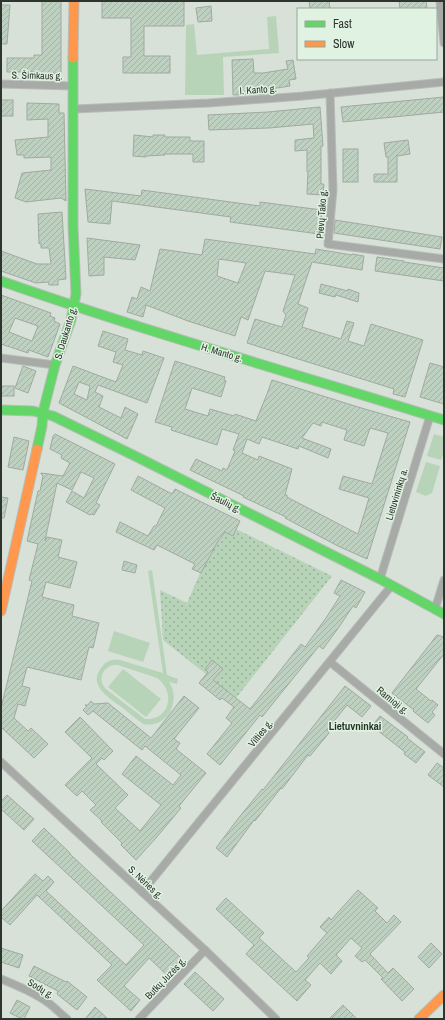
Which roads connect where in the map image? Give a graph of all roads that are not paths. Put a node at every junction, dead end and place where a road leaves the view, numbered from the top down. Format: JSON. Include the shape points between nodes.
{"nodes":[{"id":1,"x":74,"y":1,"type":"edge"},
{"id":2,"x":440,"y":1,"type":"edge"},
{"id":3,"x":444,"y":43,"type":"edge"},
{"id":4,"x":444,"y":82,"type":"edge"},
{"id":5,"x":1,"y":84,"type":"edge"},
{"id":6,"x":73,"y":86,"type":"junction"},
{"id":7,"x":330,"y":93,"type":"junction"},
{"id":8,"x":74,"y":109,"type":"junction"},
{"id":9,"x":444,"y":259,"type":"edge"},
{"id":10,"x":1,"y":281,"type":"edge"},
{"id":11,"x":73,"y":306,"type":"junction"},
{"id":12,"x":1,"y":358,"type":"edge"},
{"id":13,"x":55,"y":365,"type":"junction"},
{"id":14,"x":1,"y":410,"type":"edge"},
{"id":15,"x":43,"y":412,"type":"junction"},
{"id":16,"x":430,"y":416,"type":"junction"},
{"id":17,"x":444,"y":420,"type":"edge"},
{"id":18,"x":380,"y":579,"type":"junction"},
{"id":19,"x":444,"y":580,"type":"edge"},
{"id":20,"x":392,"y":585,"type":"junction"},
{"id":21,"x":435,"y":609,"type":"junction"},
{"id":22,"x":1,"y":611,"type":"edge"},
{"id":23,"x":444,"y":614,"type":"edge"},
{"id":24,"x":330,"y":662,"type":"junction"},
{"id":25,"x":444,"y":754,"type":"edge"},
{"id":26,"x":1,"y":762,"type":"edge"},
{"id":27,"x":142,"y":892,"type":"junction"},
{"id":28,"x":205,"y":950,"type":"junction"},
{"id":29,"x":1,"y":979,"type":"edge"},
{"id":30,"x":444,"y":996,"type":"edge"},
{"id":31,"x":67,"y":1019,"type":"edge"},
{"id":32,"x":139,"y":1019,"type":"edge"},
{"id":33,"x":276,"y":1019,"type":"edge"},
{"id":34,"x":419,"y":1019,"type":"edge"}],
"edges":[{"from":1,"to":6,"type":"street","name":"S. Daukanto g."},
{"from":2,"to":3,"type":"street"},
{"from":4,"to":7,"type":"street","name":"I. Kanto g."},
{"from":5,"to":6,"type":"street","name":"S. Šimkaus g."},
{"from":6,"to":8,"type":"street","name":"S. Daukanto g."},
{"from":7,"to":8,"type":"street","name":"I. Kanto g.","via":[[204,103]]},
{"from":7,"to":9,"type":"street","name":"Pievų Tako g.","via":[[333,190],[328,244]]},
{"from":8,"to":11,"type":"street","name":"S. Daukanto g.","via":[[73,226],[76,294]]},
{"from":10,"to":11,"type":"street","name":"H. Manto g."},
{"from":11,"to":13,"type":"street","name":"S. Daukanto g.","via":[[71,320]]},
{"from":11,"to":16,"type":"street","name":"H. Manto g."},
{"from":12,"to":13,"type":"street"},
{"from":13,"to":15,"type":"street","name":"S. Daukanto g."},
{"from":14,"to":15,"type":"street","name":"Šaulių g."},
{"from":15,"to":18,"type":"street","name":"Šaulių g."},
{"from":15,"to":22,"type":"street","name":"S. Daukanto g."},
{"from":16,"to":17,"type":"street","name":"H. Manto g."},
{"from":16,"to":18,"type":"street","name":"Lietuvininkų a."},
{"from":18,"to":20,"type":"street","name":"Šaulių g."},
{"from":19,"to":21,"type":"street"},
{"from":20,"to":21,"type":"street","name":"Šaulių g."},
{"from":20,"to":24,"type":"street","name":"Vilties g."},
{"from":21,"to":23,"type":"street","name":"Šaulių g."},
{"from":24,"to":25,"type":"street","name":"Ramioji g."},
{"from":24,"to":27,"type":"street","name":"Vilties g."},
{"from":26,"to":27,"type":"street","name":"S. Nėries g."},
{"from":27,"to":28,"type":"street","name":"S. Nėries g."},
{"from":28,"to":32,"type":"street","name":"Butkų Juzės g."},
{"from":28,"to":33,"type":"street","name":"S. Nėries g."},
{"from":29,"to":31,"type":"street","name":"Sodų g.","via":[[35,994]]},
{"from":30,"to":34,"type":"street"}]}
